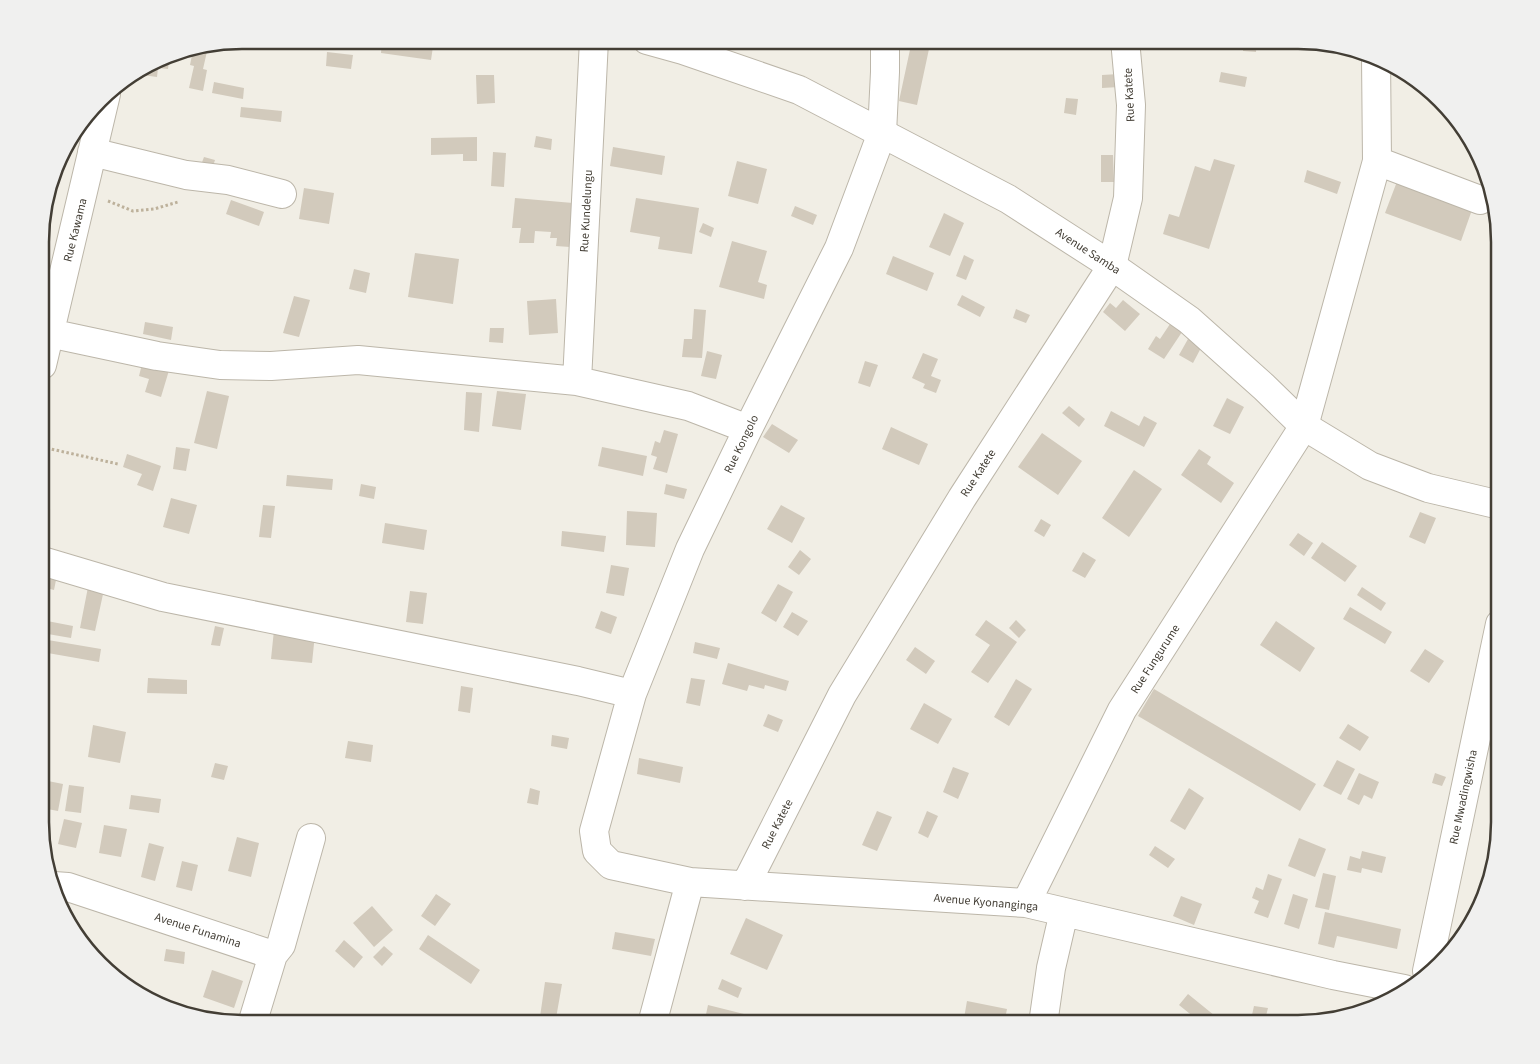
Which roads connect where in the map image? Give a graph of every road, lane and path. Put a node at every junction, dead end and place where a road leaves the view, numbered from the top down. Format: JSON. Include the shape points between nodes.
{"nodes":[{"id":1,"x":594,"y":49,"type":"edge"},
{"id":2,"x":679,"y":49,"type":"edge"},
{"id":3,"x":885,"y":49,"type":"edge"},
{"id":4,"x":1126,"y":49,"type":"edge"},
{"id":5,"x":1376,"y":65,"type":"edge"},
{"id":6,"x":103,"y":108,"type":"edge"},
{"id":7,"x":882,"y":133,"type":"junction"},
{"id":8,"x":92,"y":152,"type":"junction"},
{"id":9,"x":1376,"y":161,"type":"junction"},
{"id":10,"x":84,"y":193,"type":"junction"},
{"id":11,"x":282,"y":194,"type":"dead end"},
{"id":12,"x":1480,"y":200,"type":"dead end"},
{"id":13,"x":182,"y":202,"type":"dead end"},
{"id":14,"x":1112,"y":266,"type":"junction"},
{"id":15,"x":49,"y":333,"type":"joint"},
{"id":16,"x":577,"y":381,"type":"junction"},
{"id":17,"x":1304,"y":426,"type":"junction"},
{"id":18,"x":748,"y":429,"type":"junction"},
{"id":19,"x":49,"y":449,"type":"edge"},
{"id":20,"x":118,"y":464,"type":"dead end"},
{"id":21,"x":1491,"y":503,"type":"edge"},
{"id":22,"x":49,"y":563,"type":"edge"},
{"id":23,"x":1491,"y":667,"type":"edge"},
{"id":24,"x":632,"y":694,"type":"junction"},
{"id":25,"x":311,"y":838,"type":"dead end"},
{"id":26,"x":597,"y":851,"type":"joint"},
{"id":27,"x":690,"y":882,"type":"junction"},
{"id":28,"x":60,"y":886,"type":"edge"},
{"id":29,"x":745,"y":886,"type":"junction"},
{"id":30,"x":1026,"y":903,"type":"junction"},
{"id":31,"x":1064,"y":912,"type":"junction"},
{"id":32,"x":273,"y":955,"type":"junction"},
{"id":33,"x":1428,"y":964,"type":"edge"},
{"id":34,"x":1397,"y":988,"type":"edge"},
{"id":35,"x":255,"y":1015,"type":"edge"},
{"id":36,"x":654,"y":1015,"type":"edge"},
{"id":37,"x":1044,"y":1015,"type":"edge"}],
"edges":[{"from":1,"to":16,"type":"street","name":"Rue Kundelungu"},
{"from":2,"to":7,"type":"street","name":"Avenue Samba","via":[[799,90]]},
{"from":3,"to":7,"type":"street","name":"Rue Kongolo"},
{"from":4,"to":14,"type":"street","name":"Rue Katete","via":[[1131,105],[1128,198]]},
{"from":5,"to":9,"type":"street"},
{"from":6,"to":8,"type":"street","name":"Rue Kawama"},
{"from":7,"to":14,"type":"street","name":"Avenue Samba","via":[[1008,199]]},
{"from":7,"to":18,"type":"street","name":"Rue Kongolo","via":[[840,248]]},
{"from":8,"to":10,"type":"street","name":"Rue Kawama"},
{"from":8,"to":11,"type":"street"},
{"from":9,"to":12,"type":"street"},
{"from":9,"to":17,"type":"street","name":"Rue Fungurume"},
{"from":10,"to":13,"type":"path","via":[[132,211]]},
{"from":10,"to":15,"type":"street","name":"Rue Kawama"},
{"from":14,"to":17,"type":"street","name":"Avenue Samba","via":[[1189,320]]},
{"from":14,"to":29,"type":"street","name":"Rue Katete","via":[[962,498],[842,695]]},
{"from":15,"to":16,"type":"street","via":[[156,356],[220,365],[272,366],[358,360]]},
{"from":16,"to":18,"type":"street","via":[[688,406]]},
{"from":17,"to":21,"type":"street","name":"Avenue Samba","via":[[1370,466],[1428,488]]},
{"from":17,"to":30,"type":"street","name":"Rue Fungurume","via":[[1122,710]]},
{"from":18,"to":24,"type":"street","name":"Rue Kongolo","via":[[690,549]]},
{"from":19,"to":20,"type":"path"},
{"from":22,"to":24,"type":"street","via":[[163,597]]},
{"from":23,"to":33,"type":"street","name":"Rue Mwadingwisha"},
{"from":24,"to":26,"type":"street","name":"Rue Kongolo","via":[[594,831]]},
{"from":25,"to":32,"type":"street","via":[[281,945]]},
{"from":26,"to":27,"type":"street","name":"Avenue Kyonanginga","via":[[611,865]]},
{"from":27,"to":29,"type":"street","name":"Avenue Kyonanginga"},
{"from":27,"to":36,"type":"street"},
{"from":28,"to":32,"type":"street","name":"Avenue Funamina"},
{"from":29,"to":30,"type":"street","name":"Avenue Kyonanginga"},
{"from":30,"to":31,"type":"street","name":"Avenue Kyonanginga"},
{"from":31,"to":34,"type":"street","name":"Avenue Kyonanginga"},
{"from":31,"to":37,"type":"street"},
{"from":32,"to":35,"type":"street"}]}
